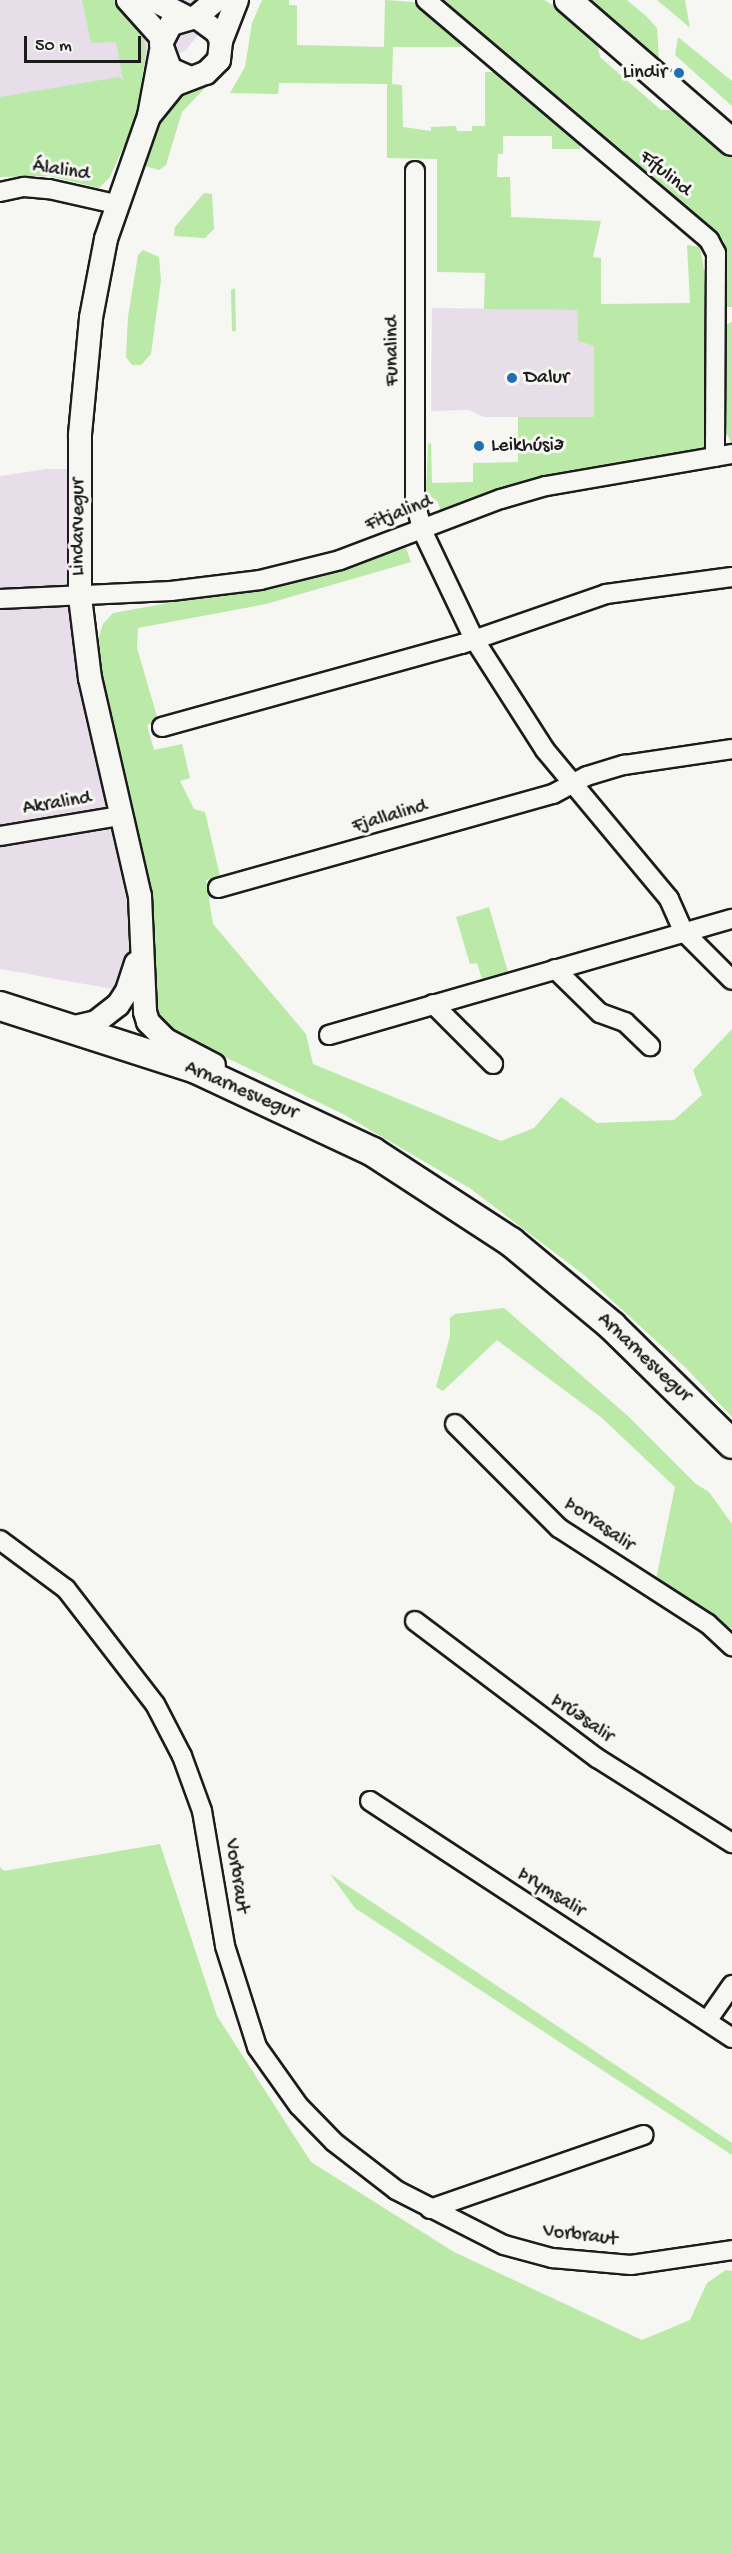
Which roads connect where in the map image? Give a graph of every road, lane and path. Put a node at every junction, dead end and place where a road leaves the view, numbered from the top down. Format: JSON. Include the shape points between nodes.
{"nodes":[{"id":1,"x":128,"y":0,"type":"edge"},
{"id":2,"x":153,"y":0,"type":"edge"},
{"id":3,"x":216,"y":0,"type":"edge"},
{"id":4,"x":237,"y":0,"type":"edge"},
{"id":5,"x":426,"y":0,"type":"edge"},
{"id":6,"x":568,"y":0,"type":"edge"},
{"id":7,"x":191,"y":17,"type":"junction"},
{"id":8,"x":221,"y":41,"type":"junction"},
{"id":9,"x":161,"y":44,"type":"junction"},
{"id":10,"x":188,"y":77,"type":"junction"},
{"id":11,"x":149,"y":116,"type":"junction"},
{"id":12,"x":732,"y":142,"type":"edge"},
{"id":13,"x":415,"y":171,"type":"dead end"},
{"id":14,"x":0,"y":192,"type":"edge"},
{"id":15,"x":115,"y":204,"type":"junction"},
{"id":16,"x":723,"y":456,"type":"edge"},
{"id":17,"x":422,"y":530,"type":"junction"},
{"id":18,"x":732,"y":577,"type":"edge"},
{"id":19,"x":80,"y":597,"type":"junction"},
{"id":20,"x":0,"y":599,"type":"edge"},
{"id":21,"x":474,"y":639,"type":"junction"},
{"id":22,"x":162,"y":727,"type":"dead end"},
{"id":23,"x":732,"y":749,"type":"edge"},
{"id":24,"x":572,"y":784,"type":"junction"},
{"id":25,"x":120,"y":816,"type":"junction"},
{"id":26,"x":0,"y":836,"type":"edge"},
{"id":27,"x":218,"y":888,"type":"dead end"},
{"id":28,"x":732,"y":919,"type":"edge"},
{"id":29,"x":683,"y":931,"type":"junction"},
{"id":30,"x":143,"y":942,"type":"junction"},
{"id":31,"x":555,"y":969,"type":"junction"},
{"id":32,"x":732,"y":980,"type":"edge"},
{"id":33,"x":434,"y":1004,"type":"junction"},
{"id":34,"x":0,"y":1006,"type":"edge"},
{"id":35,"x":0,"y":1019,"type":"edge"},
{"id":36,"x":75,"y":1027,"type":"junction"},
{"id":37,"x":329,"y":1035,"type":"dead end"},
{"id":38,"x":650,"y":1046,"type":"dead end"},
{"id":39,"x":493,"y":1064,"type":"dead end"},
{"id":40,"x":282,"y":1106,"type":"junction"},
{"id":41,"x":465,"y":1214,"type":"junction"},
{"id":42,"x":455,"y":1424,"type":"dead end"},
{"id":43,"x":732,"y":1444,"type":"edge"},
{"id":44,"x":0,"y":1540,"type":"edge"},
{"id":45,"x":415,"y":1621,"type":"dead end"},
{"id":46,"x":732,"y":1646,"type":"edge"},
{"id":47,"x":370,"y":1802,"type":"dead end"},
{"id":48,"x":732,"y":1843,"type":"edge"},
{"id":49,"x":732,"y":1985,"type":"edge"},
{"id":50,"x":707,"y":2021,"type":"junction"},
{"id":51,"x":732,"y":2038,"type":"edge"},
{"id":52,"x":644,"y":2135,"type":"dead end"},
{"id":53,"x":430,"y":2209,"type":"junction"},
{"id":54,"x":732,"y":2250,"type":"edge"}],
"edges":[{"from":1,"to":9,"type":"street"},
{"from":2,"to":7,"type":"street"},
{"from":3,"to":7,"type":"street"},
{"from":4,"to":8,"type":"street"},
{"from":5,"to":16,"type":"street","name":"Fífulind","via":[[709,240],[716,253]]},
{"from":6,"to":12,"type":"main road"},
{"from":7,"to":8,"type":"street","via":[[212,25]]},
{"from":7,"to":9,"type":"street","via":[[171,24]]},
{"from":8,"to":10,"type":"street","via":[[213,68]]},
{"from":9,"to":10,"type":"street","via":[[170,69]]},
{"from":9,"to":11,"type":"street","name":"Lindarvegur"},
{"from":10,"to":11,"type":"street","name":"Lindarvegur","via":[[170,88]]},
{"from":11,"to":15,"type":"street","name":"Lindarvegur"},
{"from":13,"to":17,"type":"street","name":"Funalind","via":[[416,501]]},
{"from":14,"to":15,"type":"street","name":"Álalind","via":[[24,187],[49,189]]},
{"from":15,"to":19,"type":"street","name":"Lindarvegur","via":[[91,318],[84,378]]},
{"from":16,"to":17,"type":"street","name":"Fitjalind","via":[[546,486]]},
{"from":17,"to":19,"type":"street","name":"Fitjalind","via":[[340,560],[260,580]]},
{"from":17,"to":21,"type":"street"},
{"from":18,"to":21,"type":"street","via":[[606,594]]},
{"from":19,"to":20,"type":"street","name":"Fitjalind"},
{"from":19,"to":25,"type":"street","name":"Lindarvegur","via":[[90,678]]},
{"from":21,"to":22,"type":"street"},
{"from":21,"to":24,"type":"street"},
{"from":23,"to":24,"type":"street","name":"Fjallalind","via":[[624,765]]},
{"from":24,"to":27,"type":"street","name":"Fjallalind","via":[[554,795]]},
{"from":24,"to":29,"type":"street","via":[[669,899]]},
{"from":25,"to":26,"type":"street","name":"Akralind"},
{"from":25,"to":30,"type":"street","name":"Lindarvegur","via":[[140,896]]},
{"from":28,"to":29,"type":"street"},
{"from":29,"to":31,"type":"street"},
{"from":29,"to":32,"type":"street"},
{"from":30,"to":36,"type":"street","name":"Lindarvegur","via":[[123,998],[96,1022]]},
{"from":30,"to":40,"type":"street","name":"Lindarvegur","via":[[144,1003],[148,1022],[157,1033]]},
{"from":31,"to":33,"type":"street"},
{"from":31,"to":38,"type":"street","via":[[600,1013],[625,1022]]},
{"from":33,"to":37,"type":"street"},
{"from":33,"to":39,"type":"street"},
{"from":34,"to":36,"type":"main road","name":"Arnarnesvegur"},
{"from":35,"to":41,"type":"main road","name":"Arnarnesvegur","via":[[65,1036],[194,1080],[279,1117]]},
{"from":36,"to":40,"type":"main road","name":"Arnarnesvegur","via":[[196,1069]]},
{"from":40,"to":41,"type":"main road","name":"Arnarnesvegur","via":[[373,1152]]},
{"from":41,"to":43,"type":"main road","name":"Arnarnesvegur","via":[[511,1242],[612,1326]]},
{"from":42,"to":46,"type":"street","name":"Þorrasalir","via":[[559,1528],[708,1624]]},
{"from":44,"to":53,"type":"street","name":"Vorbraut","via":[[66,1589],[109,1640],[155,1704],[182,1756],[208,1836],[225,1946],[242,2008],[272,2071],[334,2142],[396,2190]]},
{"from":45,"to":48,"type":"street","name":"Þrúðsalir","via":[[597,1758]]},
{"from":47,"to":50,"type":"street","name":"Þrymsalir"},
{"from":49,"to":50,"type":"street"},
{"from":50,"to":51,"type":"street","name":"Þrymsalir"},
{"from":52,"to":53,"type":"street"},
{"from":53,"to":54,"type":"street","name":"Vorbraut","via":[[504,2245],[552,2258],[631,2265]]}]}
